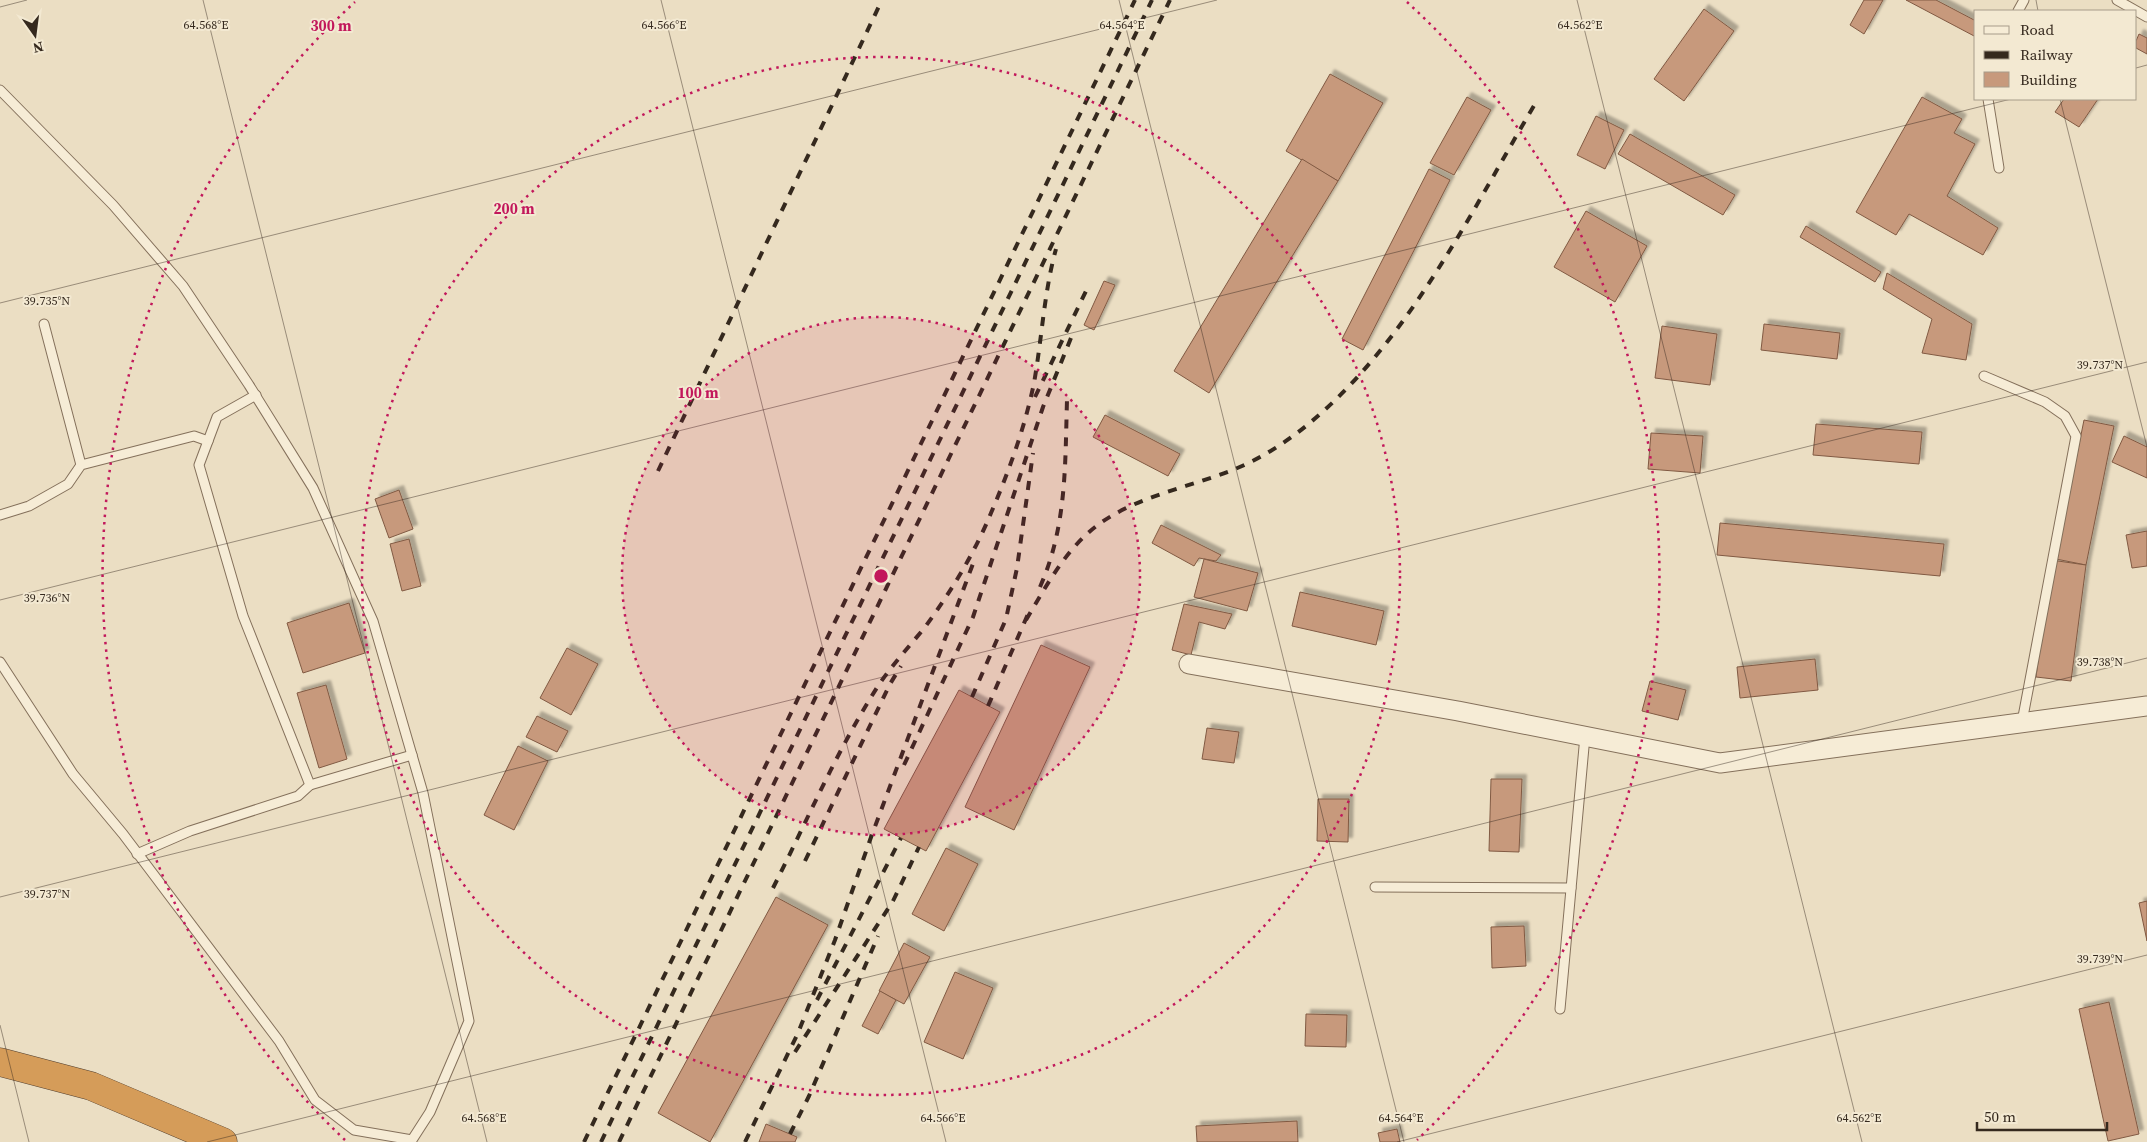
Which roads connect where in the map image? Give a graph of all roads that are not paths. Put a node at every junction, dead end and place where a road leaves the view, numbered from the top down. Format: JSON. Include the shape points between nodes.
{"nodes":[{"id":1,"x":2116,"y":0,"type":"edge"},
{"id":2,"x":2134,"y":10,"type":"edge"},
{"id":3,"x":0,"y":90,"type":"edge"},
{"id":4,"x":1988,"y":100,"type":"edge"},
{"id":5,"x":1998,"y":168,"type":"dead end"},
{"id":6,"x":44,"y":324,"type":"dead end"},
{"id":7,"x":1984,"y":376,"type":"dead end"},
{"id":8,"x":256,"y":395,"type":"junction"},
{"id":9,"x":208,"y":441,"type":"junction"},
{"id":10,"x":80,"y":465,"type":"junction"},
{"id":11,"x":0,"y":515,"type":"edge"},
{"id":12,"x":0,"y":662,"type":"edge"},
{"id":13,"x":1189,"y":664,"type":"dead end"},
{"id":14,"x":2147,"y":706,"type":"edge"},
{"id":15,"x":2022,"y":722,"type":"junction"},
{"id":16,"x":1585,"y":736,"type":"junction"},
{"id":17,"x":412,"y":755,"type":"junction"},
{"id":18,"x":310,"y":785,"type":"junction"},
{"id":19,"x":137,"y":854,"type":"junction"},
{"id":20,"x":1375,"y":887,"type":"dead end"},
{"id":21,"x":1572,"y":888,"type":"junction"},
{"id":22,"x":1560,"y":1009,"type":"dead end"},
{"id":23,"x":0,"y":1062,"type":"edge"},
{"id":24,"x":0,"y":1076,"type":"edge"},
{"id":25,"x":186,"y":1142,"type":"edge"},
{"id":26,"x":223,"y":1142,"type":"edge"}],
"edges":[{"from":1,"to":2,"type":"lane"},
{"from":3,"to":8,"type":"lane","via":[[113,205],[184,286]]},
{"from":4,"to":5,"type":"lane"},
{"from":6,"to":10,"type":"lane"},
{"from":7,"to":15,"type":"lane","via":[[2045,402],[2065,416],[2076,436]]},
{"from":8,"to":9,"type":"lane","via":[[216,417]]},
{"from":8,"to":17,"type":"lane","via":[[313,488],[373,621]]},
{"from":9,"to":10,"type":"lane","via":[[194,436]]},
{"from":9,"to":18,"type":"lane","via":[[199,465],[243,616]]},
{"from":10,"to":11,"type":"lane","via":[[68,484],[29,506]]},
{"from":12,"to":19,"type":"lane","via":[[73,774]]},
{"from":13,"to":16,"type":"street"},
{"from":14,"to":15,"type":"street"},
{"from":15,"to":16,"type":"street","via":[[1720,763]]},
{"from":16,"to":21,"type":"lane"},
{"from":17,"to":18,"type":"lane"},
{"from":17,"to":19,"type":"lane","via":[[423,793],[470,1022],[430,1112],[412,1140],[354,1130],[315,1100],[279,1041]]},
{"from":18,"to":19,"type":"lane","via":[[298,796],[190,831]]},
{"from":20,"to":21,"type":"lane"},
{"from":21,"to":22,"type":"lane"},
{"from":23,"to":26,"type":"highway","via":[[90,1086]]},
{"from":24,"to":25,"type":"highway","via":[[71,1092]]}]}
